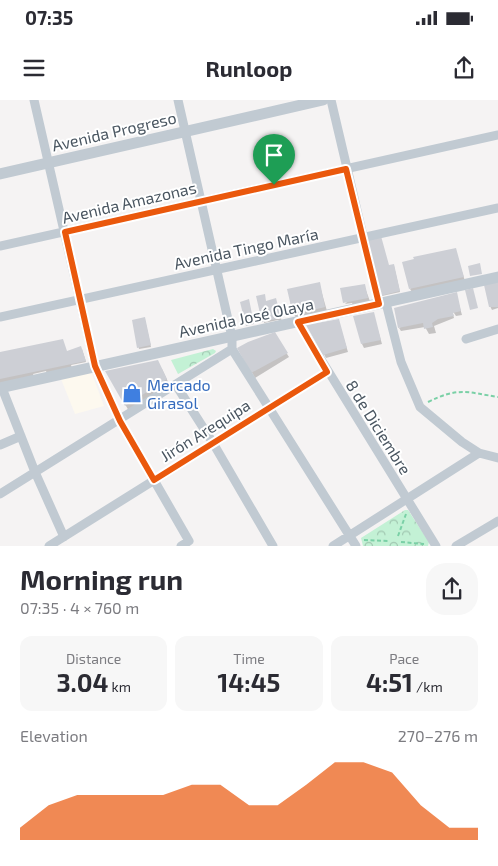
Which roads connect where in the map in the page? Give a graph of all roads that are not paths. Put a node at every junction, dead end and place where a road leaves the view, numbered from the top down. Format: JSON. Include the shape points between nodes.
{"nodes":[{"id":1,"x":34,"y":100,"type":"edge"},
{"id":2,"x":178,"y":100,"type":"edge"},
{"id":3,"x":323,"y":100,"type":"edge"},
{"id":4,"x":330,"y":100,"type":"edge"},
{"id":5,"x":185,"y":131,"type":"junction"},
{"id":6,"x":498,"y":135,"type":"edge"},
{"id":7,"x":49,"y":163,"type":"junction"},
{"id":8,"x":346,"y":169,"type":"junction"},
{"id":9,"x":0,"y":174,"type":"edge"},
{"id":10,"x":201,"y":201,"type":"junction"},
{"id":11,"x":498,"y":208,"type":"edge"},
{"id":12,"x":65,"y":232,"type":"junction"},
{"id":13,"x":363,"y":238,"type":"junction"},
{"id":14,"x":0,"y":246,"type":"edge"},
{"id":15,"x":217,"y":270,"type":"junction"},
{"id":16,"x":498,"y":277,"type":"edge"},
{"id":17,"x":80,"y":300,"type":"junction"},
{"id":18,"x":382,"y":303,"type":"junction"},
{"id":19,"x":0,"y":317,"type":"edge"},
{"id":20,"x":298,"y":322,"type":"junction"},
{"id":21,"x":498,"y":329,"type":"edge"},
{"id":22,"x":232,"y":336,"type":"junction"},
{"id":23,"x":466,"y":339,"type":"dead end"},
{"id":24,"x":232,"y":348,"type":"junction"},
{"id":25,"x":95,"y":366,"type":"junction"},
{"id":26,"x":327,"y":372,"type":"junction"},
{"id":27,"x":176,"y":385,"type":"junction"},
{"id":28,"x":1,"y":388,"type":"edge"},
{"id":29,"x":270,"y":406,"type":"junction"},
{"id":30,"x":120,"y":421,"type":"junction"},
{"id":31,"x":21,"y":436,"type":"junction"},
{"id":32,"x":213,"y":443,"type":"junction"},
{"id":33,"x":0,"y":445,"type":"edge"},
{"id":34,"x":479,"y":453,"type":"junction"},
{"id":35,"x":498,"y":458,"type":"edge"},
{"id":36,"x":35,"y":472,"type":"junction"},
{"id":37,"x":154,"y":480,"type":"junction"},
{"id":38,"x":0,"y":494,"type":"edge"},
{"id":39,"x":408,"y":500,"type":"junction"},
{"id":40,"x":498,"y":521,"type":"edge"},
{"id":41,"x":64,"y":537,"type":"junction"},
{"id":42,"x":350,"y":537,"type":"junction"},
{"id":43,"x":358,"y":543,"type":"edge"},
{"id":44,"x":185,"y":544,"type":"edge"},
{"id":45,"x":434,"y":545,"type":"edge"},
{"id":46,"x":49,"y":546,"type":"edge"},
{"id":47,"x":273,"y":546,"type":"edge"},
{"id":48,"x":334,"y":546,"type":"edge"},
{"id":49,"x":456,"y":546,"type":"edge"}],
"edges":[{"from":1,"to":7,"type":"street"},
{"from":2,"to":5,"type":"street"},
{"from":3,"to":5,"type":"street","name":"Avenida Progreso"},
{"from":4,"to":8,"type":"street"},
{"from":5,"to":7,"type":"street","name":"Avenida Progreso"},
{"from":5,"to":10,"type":"street"},
{"from":6,"to":8,"type":"street","name":"Avenida Amazonas"},
{"from":7,"to":9,"type":"street","name":"Avenida Progreso"},
{"from":7,"to":12,"type":"street"},
{"from":8,"to":10,"type":"street","name":"Avenida Amazonas"},
{"from":8,"to":13,"type":"street"},
{"from":10,"to":12,"type":"street","name":"Avenida Amazonas"},
{"from":10,"to":15,"type":"street"},
{"from":11,"to":13,"type":"street","name":"Avenida Tingo María"},
{"from":12,"to":14,"type":"street","name":"Avenida Amazonas"},
{"from":12,"to":17,"type":"street"},
{"from":13,"to":15,"type":"street","name":"Avenida Tingo María"},
{"from":13,"to":18,"type":"street"},
{"from":15,"to":17,"type":"street","name":"Avenida Tingo María"},
{"from":15,"to":22,"type":"street"},
{"from":16,"to":18,"type":"street","name":"Avenida José Olaya"},
{"from":17,"to":19,"type":"street","name":"Avenida Tingo María"},
{"from":17,"to":25,"type":"street"},
{"from":18,"to":20,"type":"street","name":"Avenida José Olaya"},
{"from":18,"to":34,"type":"street","via":[[401,362],[420,406]]},
{"from":20,"to":22,"type":"street","name":"Avenida José Olaya"},
{"from":20,"to":26,"type":"street","name":"8 de Diciembre"},
{"from":21,"to":23,"type":"street"},
{"from":22,"to":24,"type":"street"},
{"from":22,"to":25,"type":"street","name":"Avenida José Olaya"},
{"from":24,"to":27,"type":"street"},
{"from":24,"to":29,"type":"street"},
{"from":25,"to":28,"type":"street","name":"Avenida José Olaya"},
{"from":25,"to":30,"type":"street"},
{"from":26,"to":29,"type":"street","name":"Jirón Arequipa"},
{"from":26,"to":39,"type":"street","name":"8 de Diciembre"},
{"from":27,"to":30,"type":"street"},
{"from":27,"to":32,"type":"street"},
{"from":28,"to":31,"type":"street"},
{"from":29,"to":32,"type":"street","name":"Jirón Arequipa"},
{"from":29,"to":42,"type":"street"},
{"from":30,"to":36,"type":"street"},
{"from":30,"to":37,"type":"street"},
{"from":31,"to":33,"type":"street"},
{"from":31,"to":36,"type":"street"},
{"from":32,"to":37,"type":"street","name":"Jirón Arequipa"},
{"from":32,"to":47,"type":"street"},
{"from":34,"to":35,"type":"street"},
{"from":34,"to":39,"type":"street"},
{"from":36,"to":38,"type":"street"},
{"from":36,"to":41,"type":"street"},
{"from":37,"to":41,"type":"street","name":"Jirón Arequipa"},
{"from":37,"to":44,"type":"street"},
{"from":39,"to":42,"type":"street"},
{"from":39,"to":45,"type":"street","name":"8 de Diciembre"},
{"from":40,"to":49,"type":"street"},
{"from":41,"to":46,"type":"street","name":"Jirón Arequipa"},
{"from":42,"to":43,"type":"street"},
{"from":42,"to":48,"type":"street"}]}
